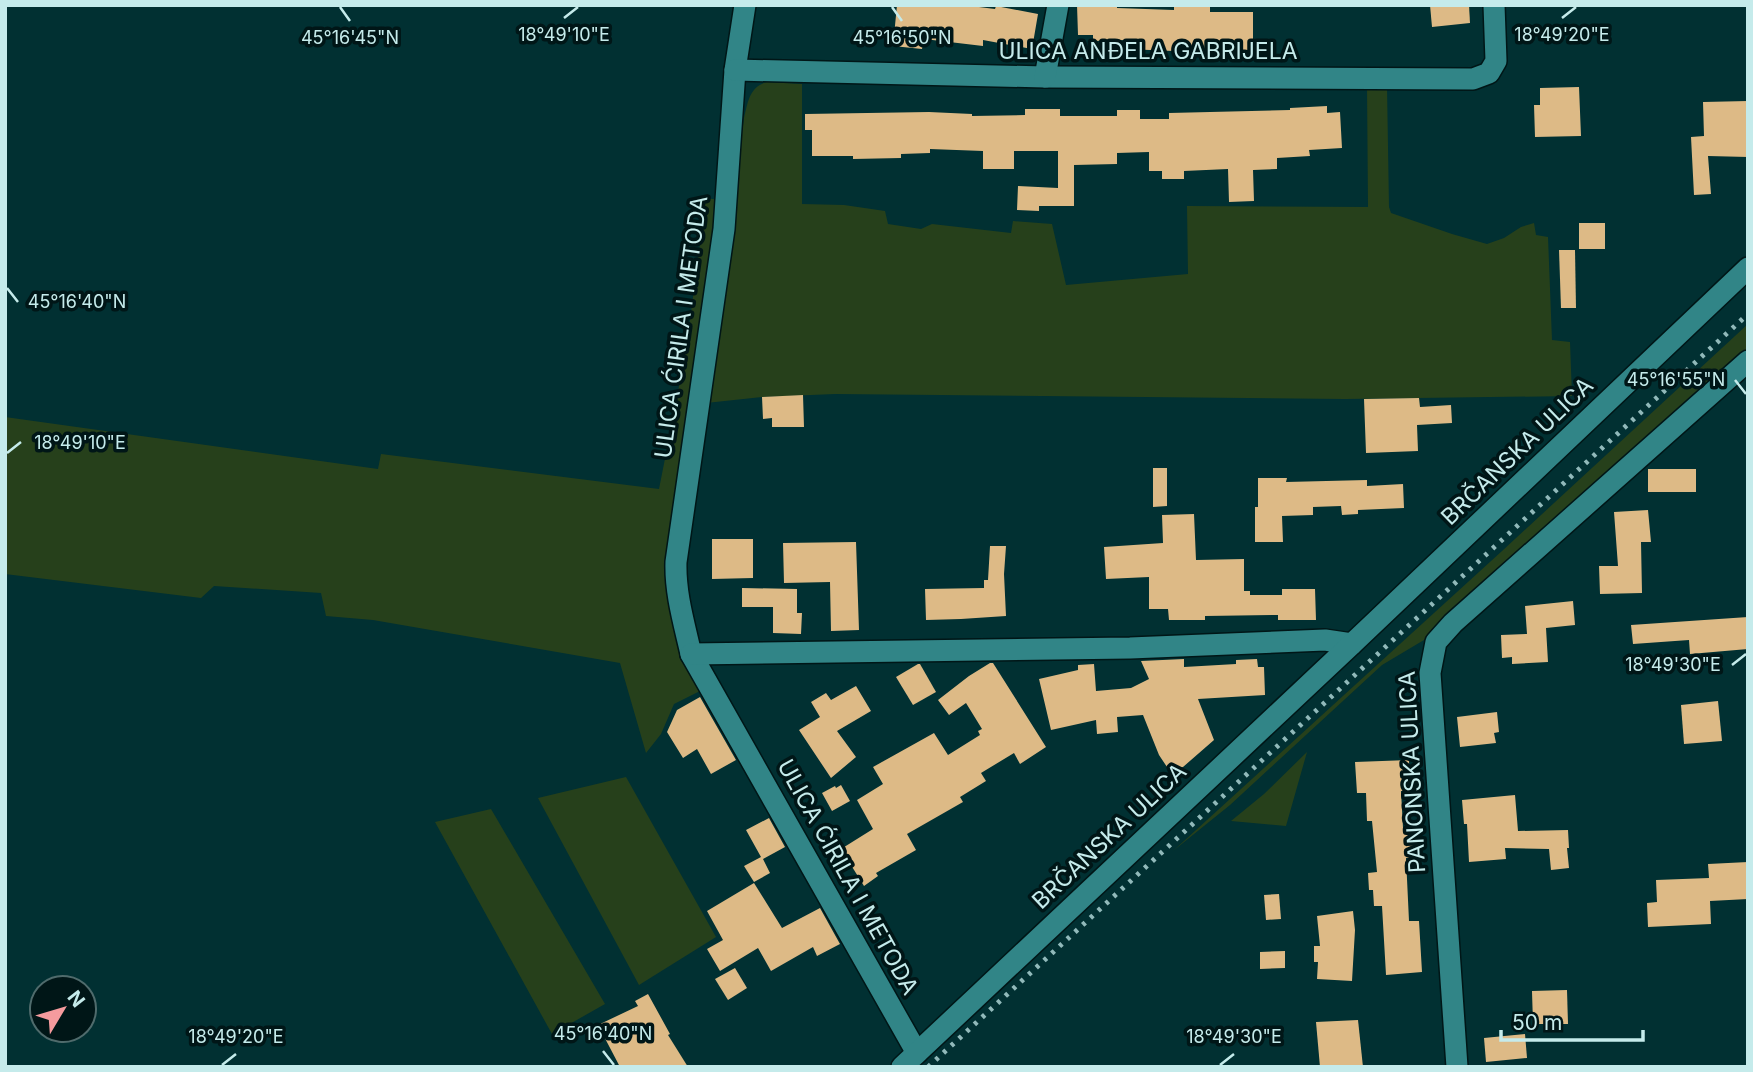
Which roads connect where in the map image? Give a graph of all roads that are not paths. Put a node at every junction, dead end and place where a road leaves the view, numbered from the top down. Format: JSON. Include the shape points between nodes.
{"nodes":[{"id":1,"x":745,"y":5,"type":"edge"},
{"id":2,"x":1058,"y":5,"type":"edge"},
{"id":3,"x":1494,"y":5,"type":"edge"},
{"id":4,"x":735,"y":70,"type":"junction"},
{"id":5,"x":1045,"y":77,"type":"junction"},
{"id":6,"x":1748,"y":268,"type":"edge"},
{"id":7,"x":1748,"y":361,"type":"edge"},
{"id":8,"x":1352,"y":644,"type":"junction"},
{"id":9,"x":691,"y":654,"type":"junction"},
{"id":10,"x":910,"y":1060,"type":"edge"},
{"id":11,"x":1457,"y":1067,"type":"edge"}],
"edges":[{"from":1,"to":4,"type":"street","name":"ULICA ĆIRILA I METODA"},
{"from":2,"to":5,"type":"street"},
{"from":3,"to":5,"type":"street","name":"ULICA ANĐELA GABRIJELA","via":[[1496,61],[1489,73],[1473,79]]},
{"from":4,"to":5,"type":"street","name":"ULICA ANĐELA GABRIJELA"},
{"from":4,"to":9,"type":"street","name":"ULICA ĆIRILA I METODA","via":[[724,229],[676,562],[679,605]]},
{"from":6,"to":8,"type":"street","name":"BRČANSKA ULICA"},
{"from":7,"to":11,"type":"street","name":"PANONSKA ULICA","via":[[1436,642],[1430,673]]},
{"from":8,"to":9,"type":"street","via":[[1325,640],[1130,648]]},
{"from":8,"to":10,"type":"street","name":"BRČANSKA ULICA"},
{"from":9,"to":10,"type":"street","name":"ULICA ĆIRILA I METODA"}]}
